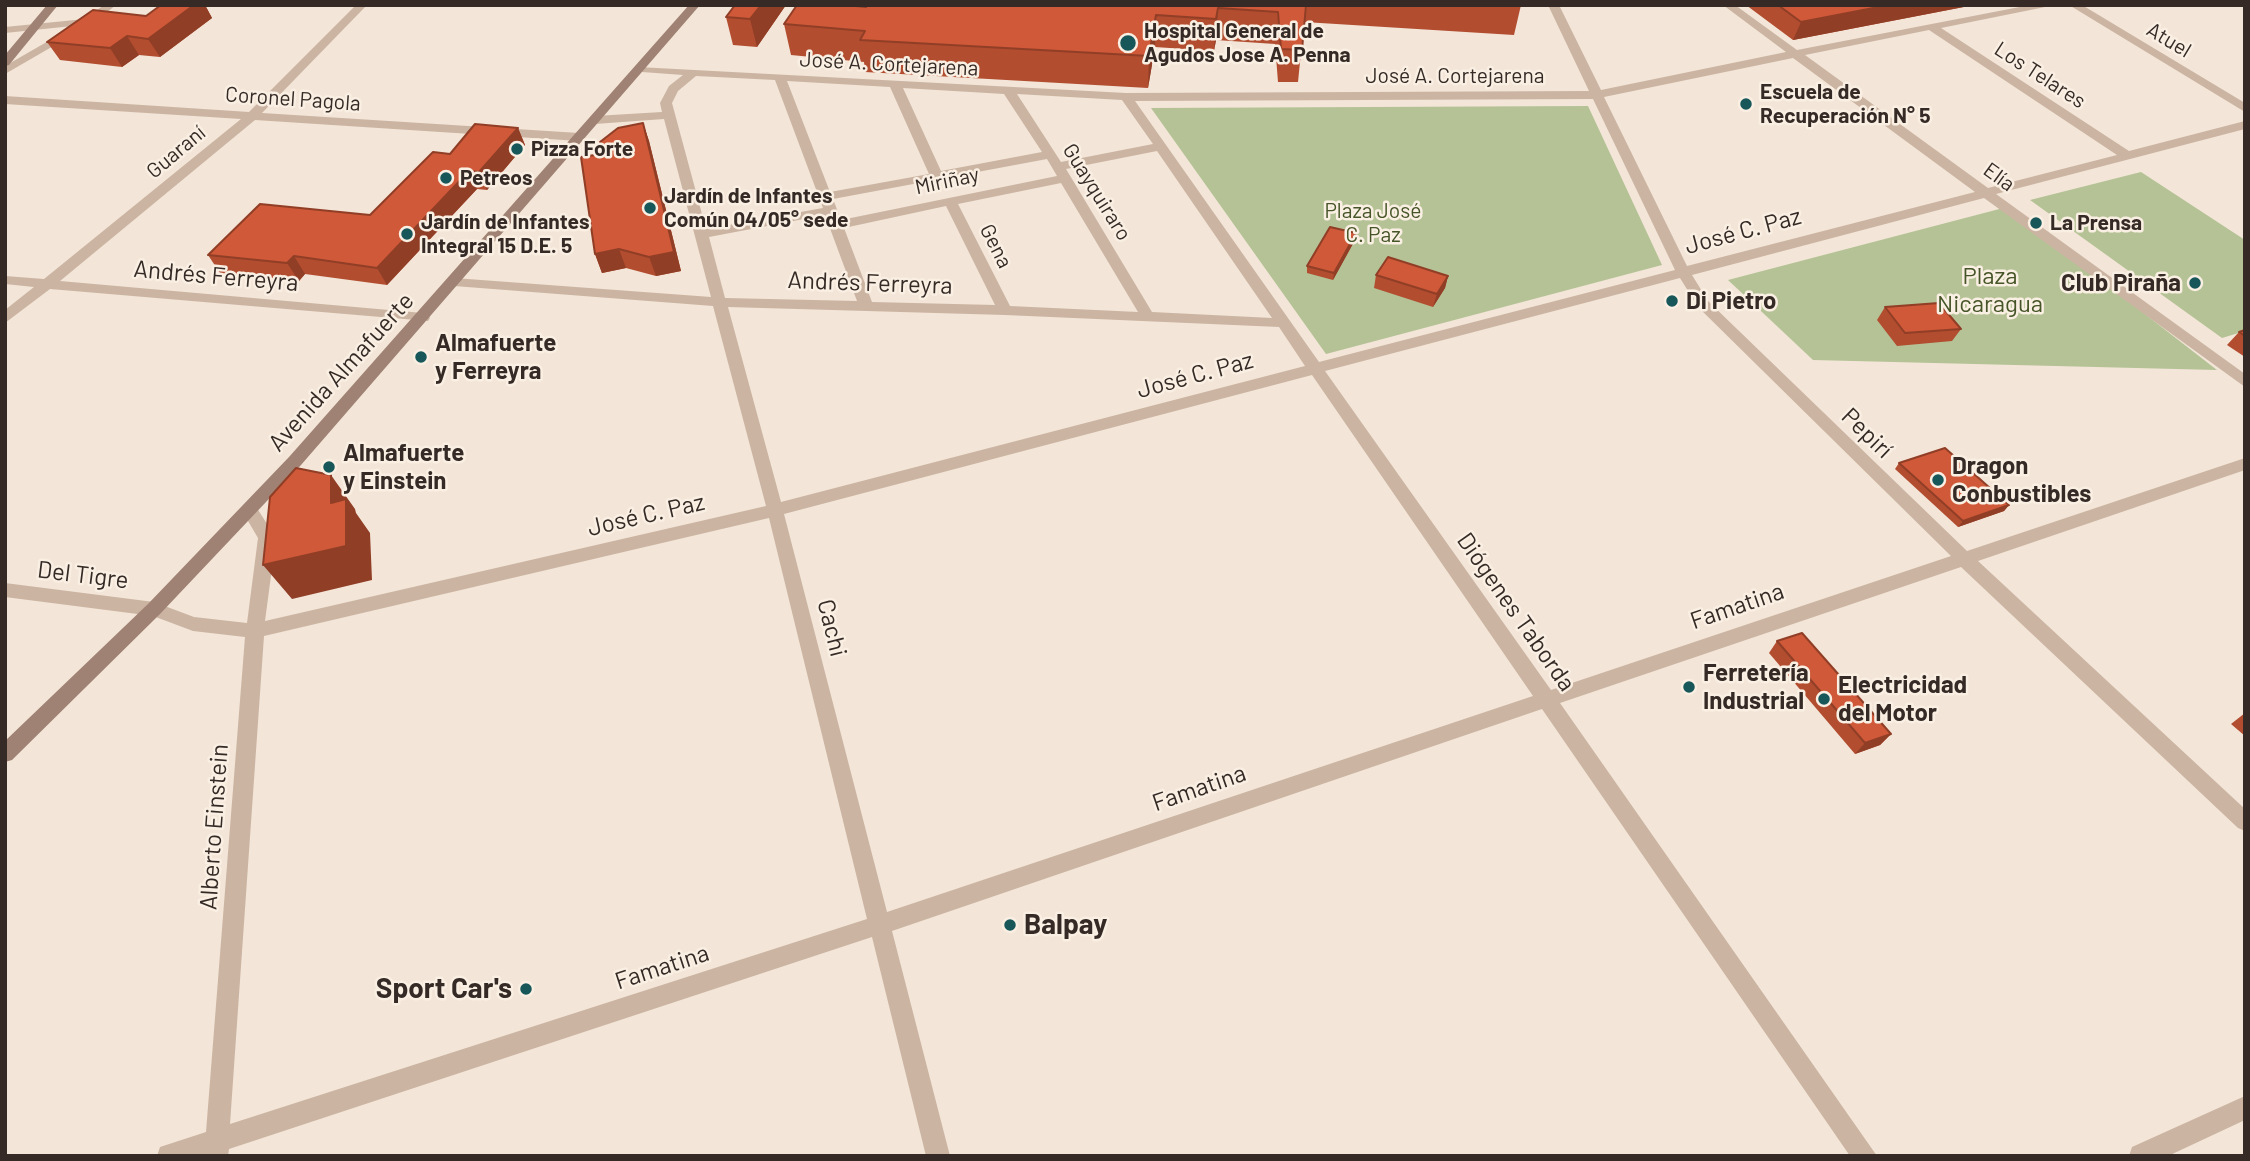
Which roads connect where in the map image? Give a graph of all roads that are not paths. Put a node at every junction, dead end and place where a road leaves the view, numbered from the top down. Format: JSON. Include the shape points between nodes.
{"nodes":[{"id":1,"x":53,"y":5,"type":"edge"},
{"id":2,"x":111,"y":5,"type":"edge"},
{"id":3,"x":362,"y":5,"type":"edge"},
{"id":4,"x":695,"y":5,"type":"edge"},
{"id":5,"x":1553,"y":5,"type":"edge"},
{"id":6,"x":1728,"y":5,"type":"edge"},
{"id":7,"x":2050,"y":5,"type":"edge"},
{"id":8,"x":2074,"y":5,"type":"edge"},
{"id":9,"x":88,"y":22,"type":"junction"},
{"id":10,"x":36,"y":26,"type":"junction"},
{"id":11,"x":1931,"y":26,"type":"junction"},
{"id":12,"x":5,"y":30,"type":"edge"},
{"id":13,"x":1795,"y":54,"type":"junction"},
{"id":14,"x":5,"y":63,"type":"edge"},
{"id":15,"x":642,"y":69,"type":"junction"},
{"id":16,"x":5,"y":71,"type":"edge"},
{"id":17,"x":693,"y":72,"type":"junction"},
{"id":18,"x":780,"y":77,"type":"junction"},
{"id":19,"x":895,"y":84,"type":"junction"},
{"id":20,"x":1008,"y":90,"type":"junction"},
{"id":21,"x":1596,"y":95,"type":"junction"},
{"id":22,"x":1126,"y":97,"type":"junction"},
{"id":23,"x":5,"y":100,"type":"edge"},
{"id":24,"x":2245,"y":108,"type":"edge"},
{"id":25,"x":252,"y":116,"type":"junction"},
{"id":26,"x":669,"y":116,"type":"junction"},
{"id":27,"x":594,"y":120,"type":"junction"},
{"id":28,"x":2245,"y":125,"type":"edge"},
{"id":29,"x":579,"y":138,"type":"junction"},
{"id":30,"x":1159,"y":147,"type":"junction"},
{"id":31,"x":1049,"y":155,"type":"junction"},
{"id":32,"x":2128,"y":156,"type":"junction"},
{"id":33,"x":1061,"y":172,"type":"junction"},
{"id":34,"x":937,"y":176,"type":"junction"},
{"id":35,"x":1984,"y":192,"type":"junction"},
{"id":36,"x":950,"y":202,"type":"junction"},
{"id":37,"x":828,"y":204,"type":"junction"},
{"id":38,"x":837,"y":225,"type":"junction"},
{"id":39,"x":701,"y":234,"type":"junction"},
{"id":40,"x":1683,"y":272,"type":"junction"},
{"id":41,"x":5,"y":280,"type":"edge"},
{"id":42,"x":454,"y":282,"type":"junction"},
{"id":43,"x":49,"y":284,"type":"junction"},
{"id":44,"x":719,"y":302,"type":"junction"},
{"id":45,"x":866,"y":305,"type":"junction"},
{"id":46,"x":1005,"y":310,"type":"junction"},
{"id":47,"x":1148,"y":317,"type":"junction"},
{"id":48,"x":5,"y":318,"type":"edge"},
{"id":49,"x":423,"y":318,"type":"junction"},
{"id":50,"x":1284,"y":323,"type":"junction"},
{"id":51,"x":1318,"y":368,"type":"junction"},
{"id":52,"x":2245,"y":382,"type":"edge"},
{"id":53,"x":2245,"y":464,"type":"edge"},
{"id":54,"x":248,"y":509,"type":"junction"},
{"id":55,"x":775,"y":510,"type":"junction"},
{"id":56,"x":1963,"y":558,"type":"junction"},
{"id":57,"x":5,"y":590,"type":"edge"},
{"id":58,"x":154,"y":609,"type":"junction"},
{"id":59,"x":255,"y":631,"type":"junction"},
{"id":60,"x":1546,"y":698,"type":"junction"},
{"id":61,"x":5,"y":754,"type":"edge"},
{"id":62,"x":2245,"y":822,"type":"edge"},
{"id":63,"x":880,"y":925,"type":"junction"},
{"id":64,"x":2245,"y":1108,"type":"edge"},
{"id":65,"x":217,"y":1147,"type":"edge"},
{"id":66,"x":169,"y":1156,"type":"edge"},
{"id":67,"x":938,"y":1156,"type":"edge"},
{"id":68,"x":1865,"y":1156,"type":"edge"},
{"id":69,"x":2141,"y":1156,"type":"edge"}],
"edges":[{"from":1,"to":10,"type":"main road"},
{"from":2,"to":9,"type":"street"},
{"from":3,"to":25,"type":"street","name":"Guaraní"},
{"from":4,"to":15,"type":"main road","name":"Avenida Almafuerte"},
{"from":5,"to":21,"type":"street","name":"Pepirí"},
{"from":6,"to":13,"type":"street","name":"Elía"},
{"from":7,"to":11,"type":"street","name":"José A. Cortejarena"},
{"from":8,"to":24,"type":"street","name":"Atuel"},
{"from":9,"to":10,"type":"street"},
{"from":9,"to":16,"type":"street"},
{"from":10,"to":12,"type":"street"},
{"from":10,"to":14,"type":"main road"},
{"from":11,"to":13,"type":"street","name":"José A. Cortejarena"},
{"from":11,"to":32,"type":"street","name":"Los Telares"},
{"from":13,"to":21,"type":"street","name":"José A. Cortejarena"},
{"from":13,"to":35,"type":"street","name":"Elía"},
{"from":15,"to":17,"type":"street","name":"José A. Cortejarena"},
{"from":15,"to":27,"type":"main road","name":"Avenida Almafuerte"},
{"from":17,"to":18,"type":"street","name":"José A. Cortejarena"},
{"from":17,"to":26,"type":"street","via":[[668,96]]},
{"from":18,"to":19,"type":"street","name":"José A. Cortejarena"},
{"from":18,"to":37,"type":"street"},
{"from":19,"to":20,"type":"street","name":"José A. Cortejarena"},
{"from":19,"to":34,"type":"street"},
{"from":20,"to":22,"type":"street","name":"José A. Cortejarena"},
{"from":20,"to":31,"type":"street","name":"Guayquiraro"},
{"from":21,"to":22,"type":"street","name":"José A. Cortejarena"},
{"from":21,"to":40,"type":"street","name":"Pepirí"},
{"from":22,"to":30,"type":"street","name":"Diógenes Taborda"},
{"from":23,"to":25,"type":"street","name":"Coronel Pagola"},
{"from":25,"to":29,"type":"street","name":"Coronel Pagola"},
{"from":25,"to":43,"type":"street","name":"Guaraní"},
{"from":26,"to":27,"type":"street"},
{"from":26,"to":39,"type":"street","name":"Cachi"},
{"from":27,"to":29,"type":"main road","name":"Avenida Almafuerte"},
{"from":28,"to":32,"type":"street","name":"José C. Paz"},
{"from":29,"to":42,"type":"main road","name":"Avenida Almafuerte"},
{"from":30,"to":33,"type":"street","name":"Miriñay"},
{"from":30,"to":50,"type":"street","name":"Diógenes Taborda"},
{"from":31,"to":33,"type":"street","name":"Guayquiraro"},
{"from":31,"to":34,"type":"street","name":"Miriñay"},
{"from":32,"to":35,"type":"street","name":"José C. Paz"},
{"from":33,"to":36,"type":"street","name":"Miriñay"},
{"from":33,"to":47,"type":"street","name":"Guayquiraro"},
{"from":34,"to":37,"type":"street","name":"Miriñay"},
{"from":35,"to":40,"type":"street","name":"José C. Paz"},
{"from":35,"to":52,"type":"street","name":"Elía"},
{"from":36,"to":38,"type":"street","name":"Miriñay"},
{"from":36,"to":46,"type":"street","name":"Gena"},
{"from":37,"to":38,"type":"street"},
{"from":37,"to":39,"type":"street","name":"Miriñay"},
{"from":38,"to":45,"type":"street"},
{"from":39,"to":44,"type":"street","name":"Cachi"},
{"from":40,"to":51,"type":"street","name":"José C. Paz"},
{"from":40,"to":56,"type":"street","name":"Pepirí","via":[[1718,320]]},
{"from":41,"to":43,"type":"street","name":"Andrés Ferreyra"},
{"from":42,"to":44,"type":"street","name":"Andrés Ferreyra"},
{"from":42,"to":49,"type":"main road","name":"Avenida Almafuerte"},
{"from":43,"to":48,"type":"street","name":"Guaraní"},
{"from":43,"to":49,"type":"street","name":"Andrés Ferreyra"},
{"from":44,"to":45,"type":"street","name":"Andrés Ferreyra"},
{"from":44,"to":55,"type":"street","name":"Cachi"},
{"from":45,"to":46,"type":"street","name":"Andrés Ferreyra"},
{"from":46,"to":47,"type":"street","name":"Andrés Ferreyra"},
{"from":47,"to":50,"type":"street","name":"Andrés Ferreyra"},
{"from":49,"to":54,"type":"main road","name":"Avenida Almafuerte"},
{"from":50,"to":51,"type":"street","name":"Diógenes Taborda"},
{"from":51,"to":55,"type":"street","name":"José C. Paz"},
{"from":51,"to":60,"type":"street","name":"Diógenes Taborda"},
{"from":53,"to":56,"type":"street","name":"Famatina"},
{"from":54,"to":58,"type":"main road","name":"Avenida Almafuerte"},
{"from":54,"to":59,"type":"street","name":"Alberto Einstein","via":[[267,538]]},
{"from":55,"to":59,"type":"street","name":"José C. Paz"},
{"from":55,"to":63,"type":"street","name":"Cachi"},
{"from":56,"to":60,"type":"street","name":"Famatina"},
{"from":56,"to":62,"type":"street","name":"Pepirí"},
{"from":57,"to":58,"type":"street","name":"Del Tigre"},
{"from":58,"to":59,"type":"street","name":"José C. Paz","via":[[193,624]]},
{"from":58,"to":61,"type":"main road","name":"Avenida Almafuerte"},
{"from":59,"to":65,"type":"street","name":"Alberto Einstein"},
{"from":60,"to":63,"type":"street","name":"Famatina"},
{"from":60,"to":68,"type":"street","name":"Diógenes Taborda"},
{"from":63,"to":65,"type":"street","name":"Famatina"},
{"from":63,"to":67,"type":"street","name":"Cachi"},
{"from":64,"to":69,"type":"street"},
{"from":65,"to":66,"type":"street","name":"Famatina"}]}
